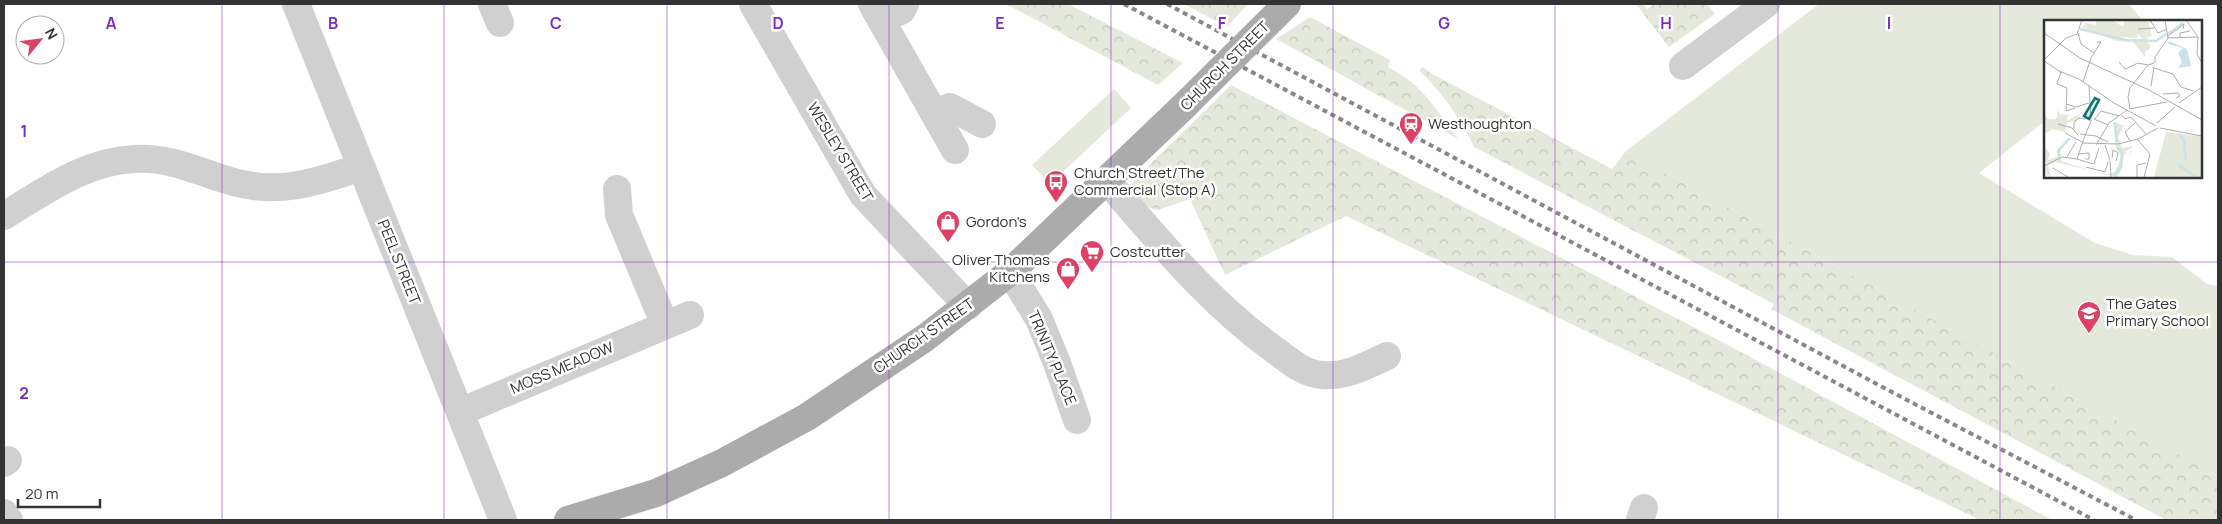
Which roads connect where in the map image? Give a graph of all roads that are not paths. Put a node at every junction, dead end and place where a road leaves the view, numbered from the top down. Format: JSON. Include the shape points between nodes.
{"nodes":[{"id":1,"x":296,"y":4,"type":"edge"},
{"id":2,"x":905,"y":4,"type":"edge"},
{"id":3,"x":1287,"y":4,"type":"edge"},
{"id":4,"x":1766,"y":4,"type":"edge"},
{"id":5,"x":761,"y":6,"type":"edge"},
{"id":6,"x":877,"y":12,"type":"edge"},
{"id":7,"x":1683,"y":66,"type":"dead end"},
{"id":8,"x":934,"y":112,"type":"junction"},
{"id":9,"x":982,"y":124,"type":"dead end"},
{"id":10,"x":955,"y":150,"type":"dead end"},
{"id":11,"x":361,"y":167,"type":"junction"},
{"id":12,"x":1106,"y":181,"type":"junction"},
{"id":13,"x":613,"y":208,"type":"dead end"},
{"id":14,"x":4,"y":216,"type":"edge"},
{"id":15,"x":1010,"y":272,"type":"junction"},
{"id":16,"x":968,"y":306,"type":"junction"},
{"id":17,"x":690,"y":315,"type":"dead end"},
{"id":18,"x":665,"y":325,"type":"junction"},
{"id":19,"x":1387,"y":356,"type":"dead end"},
{"id":20,"x":460,"y":412,"type":"junction"},
{"id":21,"x":1077,"y":420,"type":"dead end"},
{"id":22,"x":4,"y":513,"type":"edge"},
{"id":23,"x":624,"y":513,"type":"edge"},
{"id":24,"x":9,"y":520,"type":"edge"},
{"id":25,"x":503,"y":520,"type":"edge"},
{"id":26,"x":568,"y":520,"type":"edge"}],
"edges":[{"from":1,"to":11,"type":"street","name":"PEEL STREET"},
{"from":2,"to":6,"type":"street","via":[[902,10]]},
{"from":3,"to":12,"type":"main road","name":"CHURCH STREET","bridge":true},
{"from":4,"to":7,"type":"street"},
{"from":5,"to":16,"type":"street","name":"WESLEY STREET","via":[[863,195]]},
{"from":6,"to":8,"type":"street"},
{"from":8,"to":9,"type":"street","via":[[950,107]]},
{"from":8,"to":10,"type":"street"},
{"from":11,"to":14,"type":"street","via":[[300,186],[275,188],[229,181],[161,159],[135,159],[86,169]]},
{"from":11,"to":20,"type":"street","name":"PEEL STREET"},
{"from":12,"to":15,"type":"main road","name":"CHURCH STREET"},
{"from":12,"to":19,"type":"street","via":[[1182,268],[1231,317],[1305,371],[1322,375],[1346,374]]},
{"from":13,"to":18,"type":"street"},
{"from":15,"to":16,"type":"main road","name":"CHURCH STREET"},
{"from":15,"to":21,"type":"street","name":"TRINITY PLACE","via":[[1039,319]]},
{"from":16,"to":23,"type":"main road","name":"CHURCH STREET","via":[[925,338],[784,430]]},
{"from":17,"to":18,"type":"street","name":"MOSS MEADOW"},
{"from":18,"to":20,"type":"street","name":"MOSS MEADOW"},
{"from":20,"to":25,"type":"street","name":"PEEL STREET"},
{"from":22,"to":24,"type":"street"},
{"from":23,"to":26,"type":"main road","name":"CHURCH STREET"}]}
